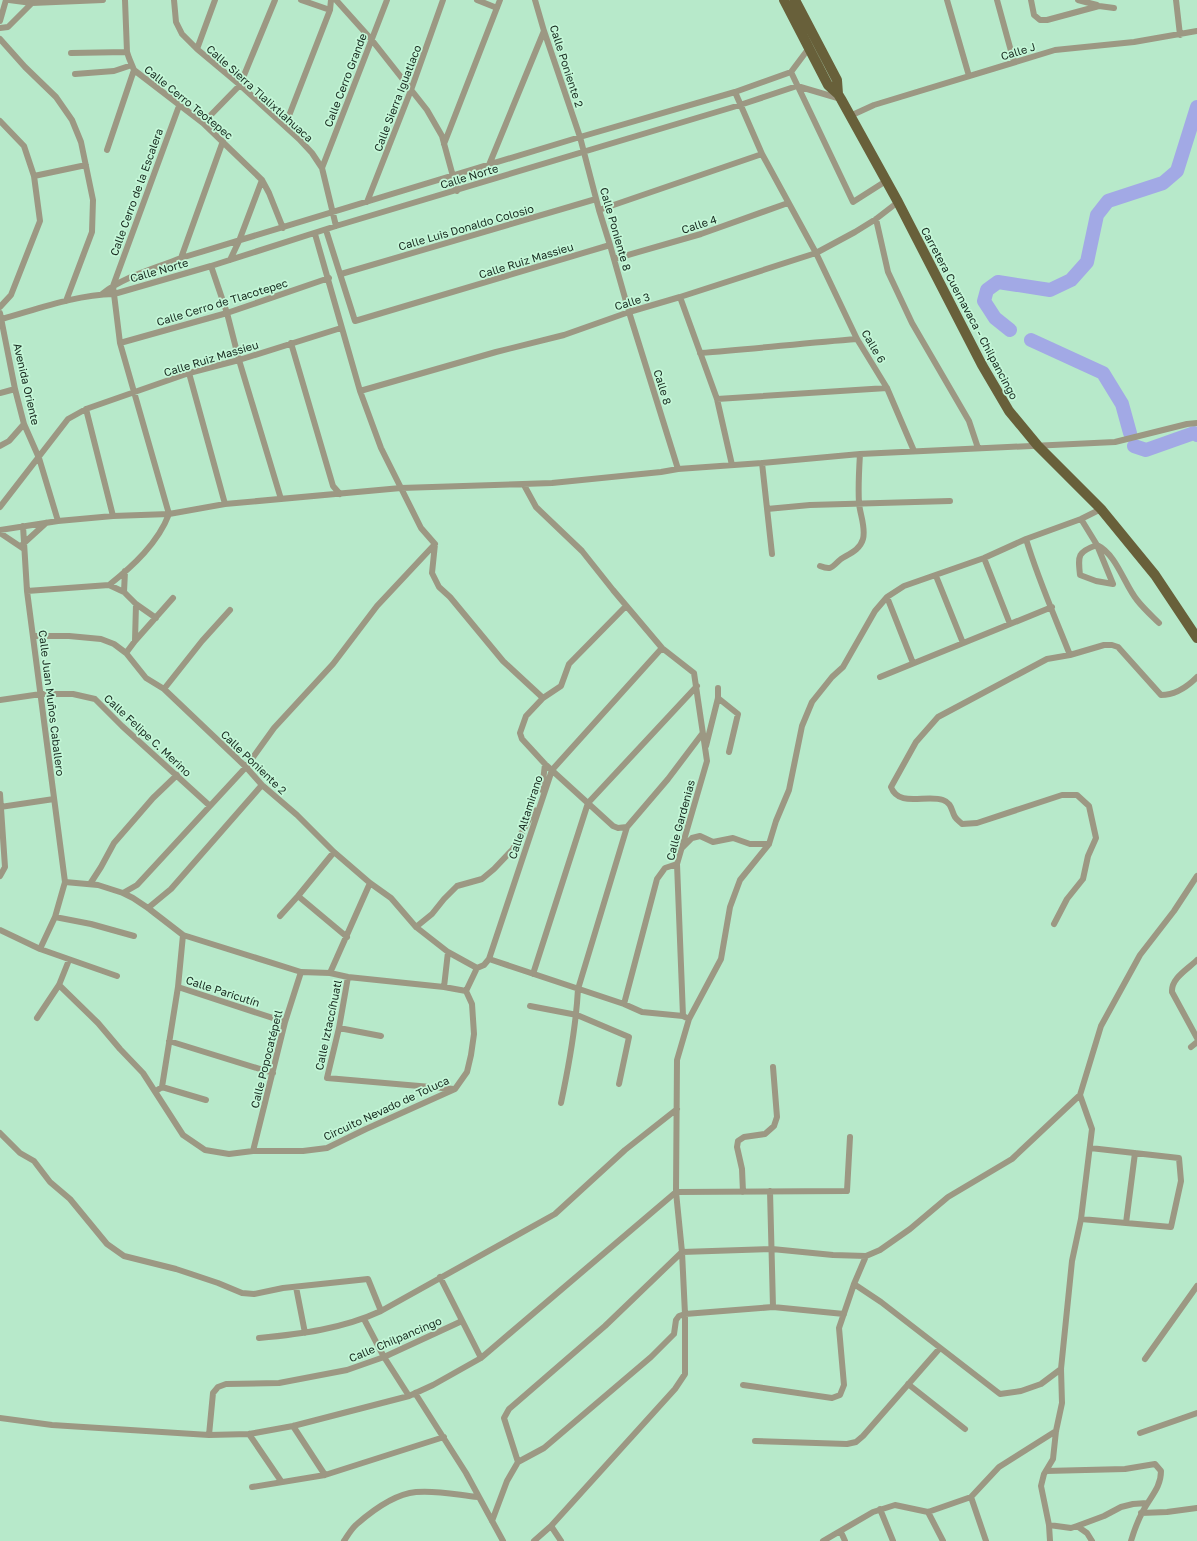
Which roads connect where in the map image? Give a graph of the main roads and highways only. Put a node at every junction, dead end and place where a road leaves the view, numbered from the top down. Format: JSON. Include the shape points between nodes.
{"nodes":[{"id":1,"x":784,"y":0,"type":"edge"},
{"id":2,"x":795,"y":0,"type":"edge"},
{"id":3,"x":840,"y":96,"type":"junction"},
{"id":4,"x":1197,"y":638,"type":"edge"}],
"edges":[{"from":1,"to":3,"type":"main road","name":"Carretera Cuernavaca - Chilpancingo","via":[[828,85]]},
{"from":2,"to":3,"type":"main road","name":"Carretera Cuernavaca - Chilpancingo","via":[[837,80]]},
{"from":3,"to":4,"type":"main road","name":"Carretera Cuernavaca - Chilpancingo","via":[[982,365],[1009,411],[1038,446],[1101,510],[1155,575]]}]}
